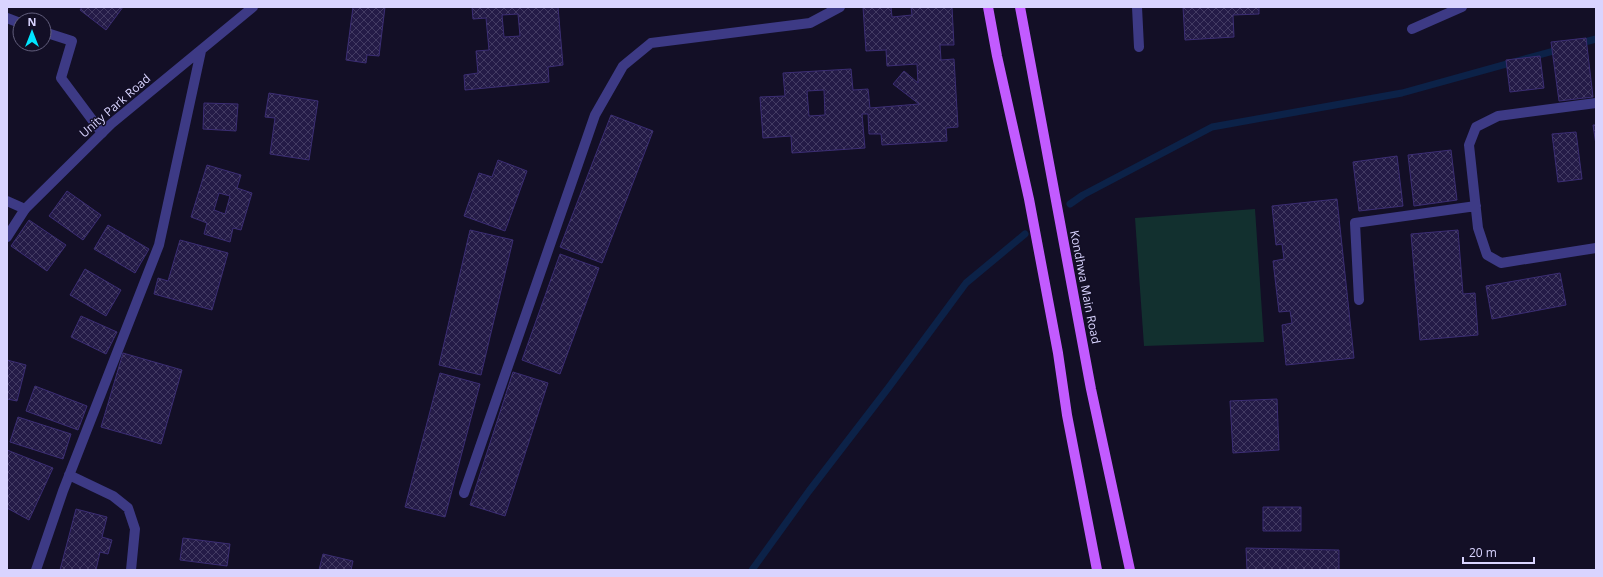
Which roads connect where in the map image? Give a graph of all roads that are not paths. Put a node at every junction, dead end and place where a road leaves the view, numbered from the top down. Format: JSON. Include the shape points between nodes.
{"nodes":[{"id":1,"x":253,"y":7,"type":"edge"},
{"id":2,"x":840,"y":7,"type":"edge"},
{"id":3,"x":988,"y":7,"type":"edge"},
{"id":4,"x":1020,"y":7,"type":"edge"},
{"id":5,"x":1137,"y":7,"type":"edge"},
{"id":6,"x":1462,"y":7,"type":"edge"},
{"id":7,"x":1412,"y":29,"type":"dead end"},
{"id":8,"x":52,"y":35,"type":"edge"},
{"id":9,"x":1139,"y":47,"type":"dead end"},
{"id":10,"x":201,"y":50,"type":"junction"},
{"id":11,"x":1596,"y":103,"type":"edge"},
{"id":12,"x":102,"y":133,"type":"junction"},
{"id":13,"x":7,"y":201,"type":"edge"},
{"id":14,"x":1476,"y":206,"type":"junction"},
{"id":15,"x":25,"y":209,"type":"junction"},
{"id":16,"x":7,"y":237,"type":"edge"},
{"id":17,"x":1596,"y":248,"type":"edge"},
{"id":18,"x":1359,"y":300,"type":"dead end"},
{"id":19,"x":69,"y":475,"type":"junction"},
{"id":20,"x":464,"y":493,"type":"dead end"},
{"id":21,"x":36,"y":570,"type":"edge"},
{"id":22,"x":131,"y":570,"type":"edge"},
{"id":23,"x":1097,"y":570,"type":"edge"},
{"id":24,"x":1130,"y":570,"type":"edge"}],
"edges":[{"from":1,"to":10,"type":"street","name":"Unity Park Road"},
{"from":2,"to":20,"type":"street","via":[[810,23],[651,44],[623,66],[595,116]]},
{"from":3,"to":23,"type":"main road","via":[[1035,230]]},
{"from":4,"to":24,"type":"main road","name":"Kondhwa Main Road","via":[[1091,389]]},
{"from":5,"to":9,"type":"street"},
{"from":6,"to":7,"type":"street"},
{"from":8,"to":12,"type":"street","via":[[72,42],[61,78]]},
{"from":10,"to":12,"type":"street","name":"Unity Park Road"},
{"from":10,"to":19,"type":"street","via":[[159,245]]},
{"from":11,"to":14,"type":"street","via":[[1498,116],[1476,127],[1469,145]]},
{"from":12,"to":15,"type":"street","name":"Unity Park Road"},
{"from":13,"to":15,"type":"street"},
{"from":14,"to":17,"type":"street","via":[[1478,228],[1487,255],[1501,263]]},
{"from":14,"to":18,"type":"street","via":[[1355,223]]},
{"from":15,"to":16,"type":"street","name":"Unity Park Road"},
{"from":19,"to":21,"type":"street"},
{"from":19,"to":22,"type":"street","via":[[113,496],[128,508],[135,529]]}]}
